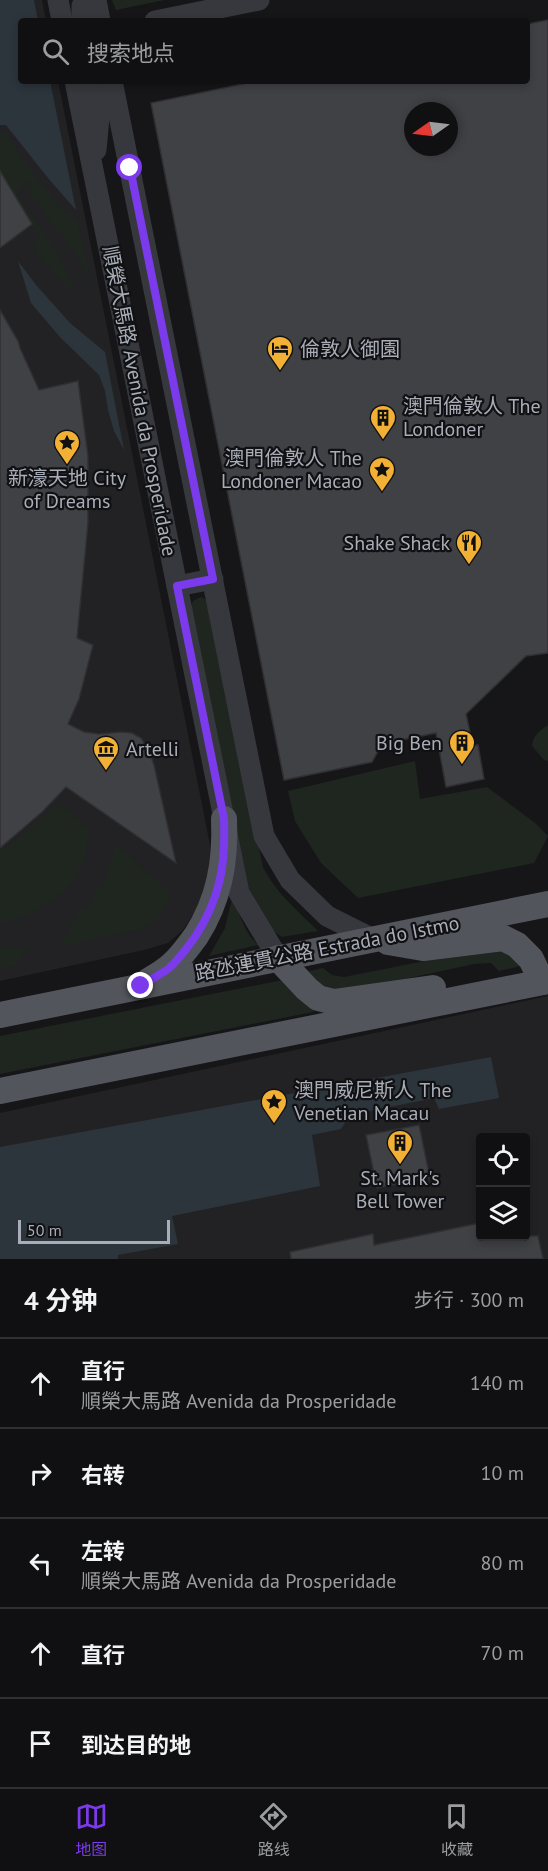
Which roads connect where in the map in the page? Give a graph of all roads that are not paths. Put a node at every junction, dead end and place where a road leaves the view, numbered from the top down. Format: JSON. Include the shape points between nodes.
{"nodes":[{"id":1,"x":58,"y":0,"type":"edge"},
{"id":2,"x":85,"y":0,"type":"edge"},
{"id":3,"x":96,"y":0,"type":"edge"},
{"id":4,"x":259,"y":0,"type":"edge"},
{"id":5,"x":61,"y":18,"type":"edge"},
{"id":6,"x":82,"y":18,"type":"edge"},
{"id":7,"x":99,"y":18,"type":"edge"},
{"id":8,"x":170,"y":18,"type":"edge"},
{"id":9,"x":76,"y":84,"type":"edge"},
{"id":10,"x":95,"y":84,"type":"edge"},
{"id":11,"x":113,"y":84,"type":"edge"},
{"id":12,"x":94,"y":175,"type":"junction"},
{"id":13,"x":213,"y":579,"type":"junction"},
{"id":14,"x":177,"y":586,"type":"junction"},
{"id":15,"x":224,"y":819,"type":"junction"},
{"id":16,"x":548,"y":904,"type":"edge"},
{"id":17,"x":373,"y":939,"type":"junction"},
{"id":18,"x":278,"y":958,"type":"junction"},
{"id":19,"x":545,"y":981,"type":"edge"},
{"id":20,"x":141,"y":986,"type":"junction"},
{"id":21,"x":468,"y":996,"type":"junction"},
{"id":22,"x":0,"y":1015,"type":"edge"},
{"id":23,"x":0,"y":1091,"type":"edge"}],
"edges":[{"from":1,"to":5,"type":"street"},
{"from":2,"to":6,"type":"street"},
{"from":3,"to":7,"type":"street"},
{"from":4,"to":8,"type":"street"},
{"from":9,"to":12,"type":"street","name":"順榮大馬路 Avenida da Prosperidade"},
{"from":10,"to":12,"type":"street","via":[[100,107]]},
{"from":11,"to":13,"type":"street","name":"順榮大馬路 Avenida da Prosperidade"},
{"from":12,"to":14,"type":"street","name":"順榮大馬路 Avenida da Prosperidade"},
{"from":13,"to":14,"type":"street"},
{"from":13,"to":17,"type":"street","name":"順榮大馬路 Avenida da Prosperidade","via":[[264,836],[290,880],[327,916]]},
{"from":14,"to":15,"type":"street","name":"順榮大馬路 Avenida da Prosperidade"},
{"from":15,"to":18,"type":"street","name":"順榮大馬路 Avenida da Prosperidade","via":[[239,893]]},
{"from":15,"to":20,"type":"main road","via":[[222,874],[203,925],[169,968]]},
{"from":16,"to":17,"type":"main road","name":"路氹連貫公路 Estrada do Istmo"},
{"from":17,"to":18,"type":"main road","name":"路氹連貫公路 Estrada do Istmo"},
{"from":17,"to":19,"type":"main road","via":[[423,948],[503,938],[531,959]]},
{"from":18,"to":20,"type":"main road","name":"路氹連貫公路 Estrada do Istmo"},
{"from":18,"to":21,"type":"main road","via":[[318,998],[334,1002],[430,987]]},
{"from":19,"to":21,"type":"main road"},
{"from":20,"to":22,"type":"main road","name":"路氹連貫公路 Estrada do Istmo"},
{"from":21,"to":23,"type":"main road"}]}
